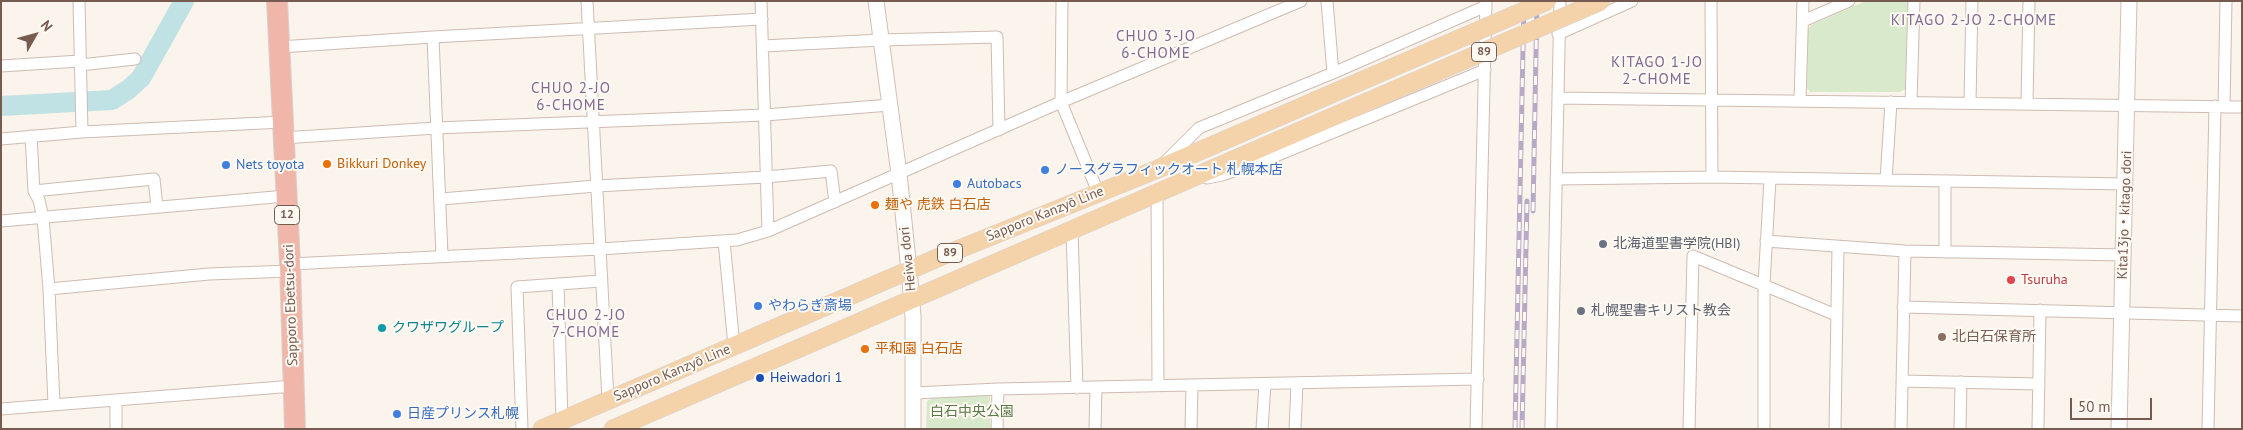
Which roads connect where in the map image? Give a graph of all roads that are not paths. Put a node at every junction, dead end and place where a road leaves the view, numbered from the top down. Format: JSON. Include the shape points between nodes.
{"nodes":[{"id":1,"x":79,"y":1,"type":"edge"},
{"id":2,"x":277,"y":1,"type":"edge"},
{"id":3,"x":587,"y":1,"type":"edge"},
{"id":4,"x":761,"y":1,"type":"edge"},
{"id":5,"x":876,"y":1,"type":"edge"},
{"id":6,"x":1062,"y":1,"type":"edge"},
{"id":7,"x":1301,"y":1,"type":"edge"},
{"id":8,"x":1327,"y":1,"type":"edge"},
{"id":9,"x":1547,"y":1,"type":"edge"},
{"id":10,"x":1560,"y":1,"type":"edge"},
{"id":11,"x":1601,"y":1,"type":"edge"},
{"id":12,"x":1632,"y":1,"type":"edge"},
{"id":13,"x":1711,"y":1,"type":"edge"},
{"id":14,"x":1803,"y":1,"type":"edge"},
{"id":15,"x":1849,"y":1,"type":"edge"},
{"id":16,"x":1914,"y":1,"type":"edge"},
{"id":17,"x":1972,"y":1,"type":"edge"},
{"id":18,"x":2029,"y":1,"type":"edge"},
{"id":19,"x":2130,"y":1,"type":"edge"},
{"id":20,"x":2226,"y":1,"type":"edge"},
{"id":21,"x":1486,"y":4,"type":"edge"},
{"id":22,"x":762,"y":19,"type":"junction"},
{"id":23,"x":1803,"y":21,"type":"junction"},
{"id":24,"x":588,"y":28,"type":"junction"},
{"id":25,"x":1558,"y":34,"type":"junction"},
{"id":26,"x":433,"y":37,"type":"junction"},
{"id":27,"x":881,"y":40,"type":"junction"},
{"id":28,"x":762,"y":46,"type":"junction"},
{"id":29,"x":279,"y":48,"type":"junction"},
{"id":30,"x":135,"y":59,"type":"dead end"},
{"id":31,"x":80,"y":63,"type":"junction"},
{"id":32,"x":1,"y":66,"type":"edge"},
{"id":33,"x":1484,"y":70,"type":"junction"},
{"id":34,"x":1333,"y":73,"type":"junction"},
{"id":35,"x":1558,"y":98,"type":"junction"},
{"id":36,"x":1711,"y":100,"type":"junction"},
{"id":37,"x":1800,"y":101,"type":"junction"},
{"id":38,"x":1061,"y":102,"type":"junction"},
{"id":39,"x":1890,"y":102,"type":"junction"},
{"id":40,"x":1911,"y":102,"type":"junction"},
{"id":41,"x":1970,"y":103,"type":"junction"},
{"id":42,"x":2027,"y":104,"type":"junction"},
{"id":43,"x":890,"y":105,"type":"junction"},
{"id":44,"x":2128,"y":106,"type":"junction"},
{"id":45,"x":2220,"y":106,"type":"junction"},
{"id":46,"x":2242,"y":106,"type":"edge"},
{"id":47,"x":764,"y":115,"type":"junction"},
{"id":48,"x":593,"y":122,"type":"junction"},
{"id":49,"x":436,"y":128,"type":"junction"},
{"id":50,"x":283,"y":130,"type":"junction"},
{"id":51,"x":999,"y":130,"type":"junction"},
{"id":52,"x":82,"y":132,"type":"junction"},
{"id":53,"x":32,"y":136,"type":"junction"},
{"id":54,"x":1,"y":139,"type":"edge"},
{"id":55,"x":1158,"y":169,"type":"junction"},
{"id":56,"x":899,"y":174,"type":"junction"},
{"id":57,"x":766,"y":177,"type":"junction"},
{"id":58,"x":1712,"y":178,"type":"junction"},
{"id":59,"x":1770,"y":178,"type":"junction"},
{"id":60,"x":1556,"y":179,"type":"junction"},
{"id":61,"x":1886,"y":180,"type":"junction"},
{"id":62,"x":1945,"y":181,"type":"junction"},
{"id":63,"x":1176,"y":184,"type":"junction"},
{"id":64,"x":2126,"y":184,"type":"junction"},
{"id":65,"x":596,"y":186,"type":"junction"},
{"id":66,"x":34,"y":192,"type":"junction"},
{"id":67,"x":1098,"y":192,"type":"junction"},
{"id":68,"x":1157,"y":193,"type":"junction"},
{"id":69,"x":286,"y":196,"type":"junction"},
{"id":70,"x":441,"y":199,"type":"junction"},
{"id":71,"x":836,"y":202,"type":"junction"},
{"id":72,"x":157,"y":207,"type":"junction"},
{"id":73,"x":42,"y":218,"type":"junction"},
{"id":74,"x":1,"y":221,"type":"edge"},
{"id":75,"x":768,"y":231,"type":"junction"},
{"id":76,"x":1072,"y":232,"type":"junction"},
{"id":77,"x":724,"y":241,"type":"junction"},
{"id":78,"x":1766,"y":241,"type":"junction"},
{"id":79,"x":1838,"y":247,"type":"junction"},
{"id":80,"x":600,"y":249,"type":"junction"},
{"id":81,"x":1905,"y":251,"type":"junction"},
{"id":82,"x":1945,"y":252,"type":"junction"},
{"id":83,"x":2125,"y":255,"type":"junction"},
{"id":84,"x":442,"y":256,"type":"junction"},
{"id":85,"x":290,"y":267,"type":"junction"},
{"id":86,"x":910,"y":270,"type":"junction"},
{"id":87,"x":601,"y":281,"type":"junction"},
{"id":88,"x":558,"y":284,"type":"junction"},
{"id":89,"x":1764,"y":285,"type":"junction"},
{"id":90,"x":49,"y":288,"type":"junction"},
{"id":91,"x":912,"y":300,"type":"junction"},
{"id":92,"x":1903,"y":307,"type":"junction"},
{"id":93,"x":2040,"y":310,"type":"junction"},
{"id":94,"x":2121,"y":314,"type":"junction"},
{"id":95,"x":1836,"y":315,"type":"junction"},
{"id":96,"x":2210,"y":316,"type":"junction"},
{"id":97,"x":2242,"y":316,"type":"edge"},
{"id":98,"x":734,"y":346,"type":"junction"},
{"id":99,"x":1478,"y":379,"type":"junction"},
{"id":100,"x":1902,"y":381,"type":"junction"},
{"id":101,"x":1960,"y":382,"type":"junction"},
{"id":102,"x":1297,"y":383,"type":"junction"},
{"id":103,"x":1265,"y":384,"type":"junction"},
{"id":104,"x":2039,"y":384,"type":"junction"},
{"id":105,"x":1158,"y":385,"type":"junction"},
{"id":106,"x":1192,"y":385,"type":"junction"},
{"id":107,"x":294,"y":386,"type":"junction"},
{"id":108,"x":1096,"y":387,"type":"junction"},
{"id":109,"x":1077,"y":388,"type":"junction"},
{"id":110,"x":998,"y":389,"type":"junction"},
{"id":111,"x":914,"y":393,"type":"junction"},
{"id":112,"x":116,"y":400,"type":"junction"},
{"id":113,"x":608,"y":400,"type":"junction"},
{"id":114,"x":54,"y":404,"type":"junction"},
{"id":115,"x":1,"y":409,"type":"edge"},
{"id":116,"x":562,"y":420,"type":"junction"},
{"id":117,"x":116,"y":429,"type":"edge"},
{"id":118,"x":295,"y":429,"type":"edge"},
{"id":119,"x":522,"y":429,"type":"edge"},
{"id":120,"x":542,"y":429,"type":"edge"},
{"id":121,"x":613,"y":429,"type":"edge"},
{"id":122,"x":913,"y":429,"type":"edge"},
{"id":123,"x":997,"y":429,"type":"edge"},
{"id":124,"x":1094,"y":429,"type":"edge"},
{"id":125,"x":1191,"y":429,"type":"edge"},
{"id":126,"x":1262,"y":429,"type":"edge"},
{"id":127,"x":1295,"y":429,"type":"edge"},
{"id":128,"x":1476,"y":429,"type":"edge"},
{"id":129,"x":1551,"y":429,"type":"edge"},
{"id":130,"x":1689,"y":429,"type":"edge"},
{"id":131,"x":1764,"y":429,"type":"edge"},
{"id":132,"x":1835,"y":429,"type":"edge"},
{"id":133,"x":1901,"y":429,"type":"edge"},
{"id":134,"x":1960,"y":429,"type":"edge"},
{"id":135,"x":2038,"y":429,"type":"edge"},
{"id":136,"x":2120,"y":429,"type":"edge"},
{"id":137,"x":2208,"y":429,"type":"edge"}],
"edges":[{"from":1,"to":31,"type":"street"},
{"from":2,"to":29,"type":"highway","name":"Sapporo Ebetsu-dori","number":"12"},
{"from":3,"to":24,"type":"street"},
{"from":4,"to":22,"type":"street"},
{"from":5,"to":27,"type":"street","name":"Heiwa dori"},
{"from":6,"to":38,"type":"street"},
{"from":7,"to":38,"type":"street"},
{"from":8,"to":34,"type":"street"},
{"from":9,"to":55,"type":"main road","name":"Sapporo Kanzyō Line","number":"89","bridge":true},
{"from":10,"to":25,"type":"street"},
{"from":11,"to":63,"type":"main road","name":"Sapporo Kanzyō Line","number":"89","bridge":true},
{"from":12,"to":25,"type":"street"},
{"from":13,"to":36,"type":"street"},
{"from":14,"to":23,"type":"street"},
{"from":15,"to":23,"type":"street"},
{"from":16,"to":40,"type":"street"},
{"from":17,"to":41,"type":"street"},
{"from":18,"to":42,"type":"street"},
{"from":19,"to":44,"type":"street","name":"Kita13jo・kitago dori"},
{"from":20,"to":45,"type":"street"},
{"from":21,"to":33,"type":"street"},
{"from":21,"to":34,"type":"street"},
{"from":22,"to":24,"type":"street"},
{"from":22,"to":28,"type":"street"},
{"from":23,"to":37,"type":"street"},
{"from":24,"to":26,"type":"street"},
{"from":24,"to":48,"type":"street"},
{"from":25,"to":35,"type":"street"},
{"from":26,"to":29,"type":"street"},
{"from":26,"to":49,"type":"street"},
{"from":27,"to":28,"type":"street"},
{"from":27,"to":43,"type":"street","name":"Heiwa dori"},
{"from":27,"to":51,"type":"street","via":[[997,37]]},
{"from":28,"to":47,"type":"street"},
{"from":29,"to":50,"type":"highway","name":"Sapporo Ebetsu-dori","number":"12"},
{"from":30,"to":31,"type":"street"},
{"from":31,"to":32,"type":"street"},
{"from":31,"to":52,"type":"street"},
{"from":33,"to":63,"type":"street","via":[[1273,157],[1222,175]]},
{"from":33,"to":99,"type":"street"},
{"from":34,"to":55,"type":"street","via":[[1200,128]]},
{"from":35,"to":36,"type":"street"},
{"from":35,"to":60,"type":"street"},
{"from":36,"to":37,"type":"street"},
{"from":36,"to":58,"type":"street"},
{"from":37,"to":39,"type":"street"},
{"from":38,"to":51,"type":"street"},
{"from":38,"to":67,"type":"street"},
{"from":39,"to":40,"type":"street"},
{"from":39,"to":61,"type":"street"},
{"from":40,"to":41,"type":"street"},
{"from":41,"to":42,"type":"street"},
{"from":42,"to":44,"type":"street"},
{"from":43,"to":47,"type":"street"},
{"from":43,"to":56,"type":"street","name":"Heiwa dori"},
{"from":44,"to":45,"type":"street"},
{"from":44,"to":64,"type":"street","name":"Kita13jo・kitago dori"},
{"from":45,"to":46,"type":"street"},
{"from":45,"to":96,"type":"street"},
{"from":47,"to":48,"type":"street"},
{"from":47,"to":57,"type":"street"},
{"from":48,"to":49,"type":"street"},
{"from":48,"to":65,"type":"street"},
{"from":49,"to":50,"type":"street"},
{"from":49,"to":70,"type":"street"},
{"from":50,"to":52,"type":"street"},
{"from":50,"to":69,"type":"highway","name":"Sapporo Ebetsu-dori","number":"12"},
{"from":51,"to":56,"type":"street"},
{"from":52,"to":53,"type":"street"},
{"from":53,"to":54,"type":"street"},
{"from":53,"to":66,"type":"street"},
{"from":55,"to":67,"type":"main road","name":"Sapporo Kanzyō Line","number":"89"},
{"from":56,"to":71,"type":"street"},
{"from":56,"to":86,"type":"street","name":"Heiwa dori"},
{"from":57,"to":65,"type":"street"},
{"from":57,"to":71,"type":"street","via":[[831,171]]},
{"from":57,"to":75,"type":"street"},
{"from":58,"to":59,"type":"street"},
{"from":58,"to":60,"type":"street"},
{"from":59,"to":61,"type":"street"},
{"from":59,"to":78,"type":"street"},
{"from":60,"to":129,"type":"street"},
{"from":61,"to":62,"type":"street"},
{"from":62,"to":64,"type":"street"},
{"from":62,"to":82,"type":"street"},
{"from":63,"to":68,"type":"main road","name":"Sapporo Kanzyō Line","number":"89"},
{"from":64,"to":83,"type":"street","name":"Kita13jo・kitago dori"},
{"from":65,"to":70,"type":"street"},
{"from":65,"to":80,"type":"street"},
{"from":66,"to":72,"type":"street","via":[[154,179]]},
{"from":66,"to":73,"type":"street"},
{"from":67,"to":86,"type":"main road","name":"Sapporo Kanzyō Line","number":"89"},
{"from":68,"to":76,"type":"main road","name":"Sapporo Kanzyō Line","number":"89"},
{"from":68,"to":105,"type":"street"},
{"from":69,"to":72,"type":"street"},
{"from":69,"to":85,"type":"highway","name":"Sapporo Ebetsu-dori","number":"12"},
{"from":70,"to":84,"type":"street"},
{"from":71,"to":75,"type":"street"},
{"from":72,"to":73,"type":"street"},
{"from":73,"to":74,"type":"street"},
{"from":73,"to":90,"type":"street"},
{"from":75,"to":77,"type":"street"},
{"from":76,"to":91,"type":"main road","name":"Sapporo Kanzyō Line","number":"89"},
{"from":76,"to":109,"type":"street"},
{"from":77,"to":80,"type":"street"},
{"from":77,"to":98,"type":"street"},
{"from":78,"to":79,"type":"street"},
{"from":78,"to":89,"type":"street"},
{"from":79,"to":81,"type":"street"},
{"from":79,"to":95,"type":"street"},
{"from":80,"to":84,"type":"street"},
{"from":80,"to":87,"type":"street"},
{"from":81,"to":82,"type":"street"},
{"from":81,"to":92,"type":"street"},
{"from":82,"to":83,"type":"street"},
{"from":83,"to":94,"type":"street","name":"Kita13jo・kitago dori"},
{"from":84,"to":85,"type":"street"},
{"from":85,"to":90,"type":"street"},
{"from":85,"to":107,"type":"highway","name":"Sapporo Ebetsu-dori","number":"12"},
{"from":86,"to":91,"type":"street","name":"Heiwa dori"},
{"from":86,"to":98,"type":"main road","name":"Sapporo Kanzyō Line","number":"89"},
{"from":87,"to":88,"type":"street"},
{"from":87,"to":113,"type":"street"},
{"from":88,"to":116,"type":"street"},
{"from":88,"to":119,"type":"street","via":[[517,287]]},
{"from":89,"to":95,"type":"street"},
{"from":89,"to":130,"type":"street","via":[[1693,256]]},
{"from":89,"to":131,"type":"street"},
{"from":90,"to":114,"type":"street"},
{"from":91,"to":111,"type":"street","name":"Heiwa dori"},
{"from":91,"to":121,"type":"main road","name":"Sapporo Kanzyō Line","number":"89"},
{"from":92,"to":93,"type":"street"},
{"from":92,"to":100,"type":"street"},
{"from":93,"to":94,"type":"street"},
{"from":93,"to":104,"type":"street"},
{"from":94,"to":96,"type":"street"},
{"from":94,"to":136,"type":"street","name":"Kita13jo・kitago dori"},
{"from":95,"to":132,"type":"street"},
{"from":96,"to":97,"type":"street"},
{"from":96,"to":137,"type":"street"},
{"from":98,"to":113,"type":"main road","name":"Sapporo Kanzyō Line","number":"89"},
{"from":99,"to":102,"type":"street"},
{"from":99,"to":128,"type":"street"},
{"from":100,"to":101,"type":"street"},
{"from":100,"to":133,"type":"street"},
{"from":101,"to":104,"type":"street"},
{"from":101,"to":134,"type":"street"},
{"from":102,"to":103,"type":"street"},
{"from":102,"to":127,"type":"street"},
{"from":103,"to":106,"type":"street"},
{"from":103,"to":126,"type":"street"},
{"from":104,"to":135,"type":"street"},
{"from":105,"to":106,"type":"street"},
{"from":105,"to":108,"type":"street"},
{"from":106,"to":125,"type":"street"},
{"from":107,"to":112,"type":"street"},
{"from":107,"to":118,"type":"highway","name":"Sapporo Ebetsu-dori","number":"12"},
{"from":108,"to":109,"type":"street"},
{"from":108,"to":124,"type":"street"},
{"from":109,"to":110,"type":"street"},
{"from":110,"to":111,"type":"street"},
{"from":110,"to":123,"type":"street"},
{"from":111,"to":122,"type":"street","name":"Heiwa dori"},
{"from":112,"to":114,"type":"street"},
{"from":112,"to":117,"type":"street"},
{"from":113,"to":116,"type":"main road","name":"Sapporo Kanzyō Line","number":"89"},
{"from":114,"to":115,"type":"street"},
{"from":116,"to":120,"type":"main road","name":"Sapporo Kanzyō Line","number":"89"}]}
